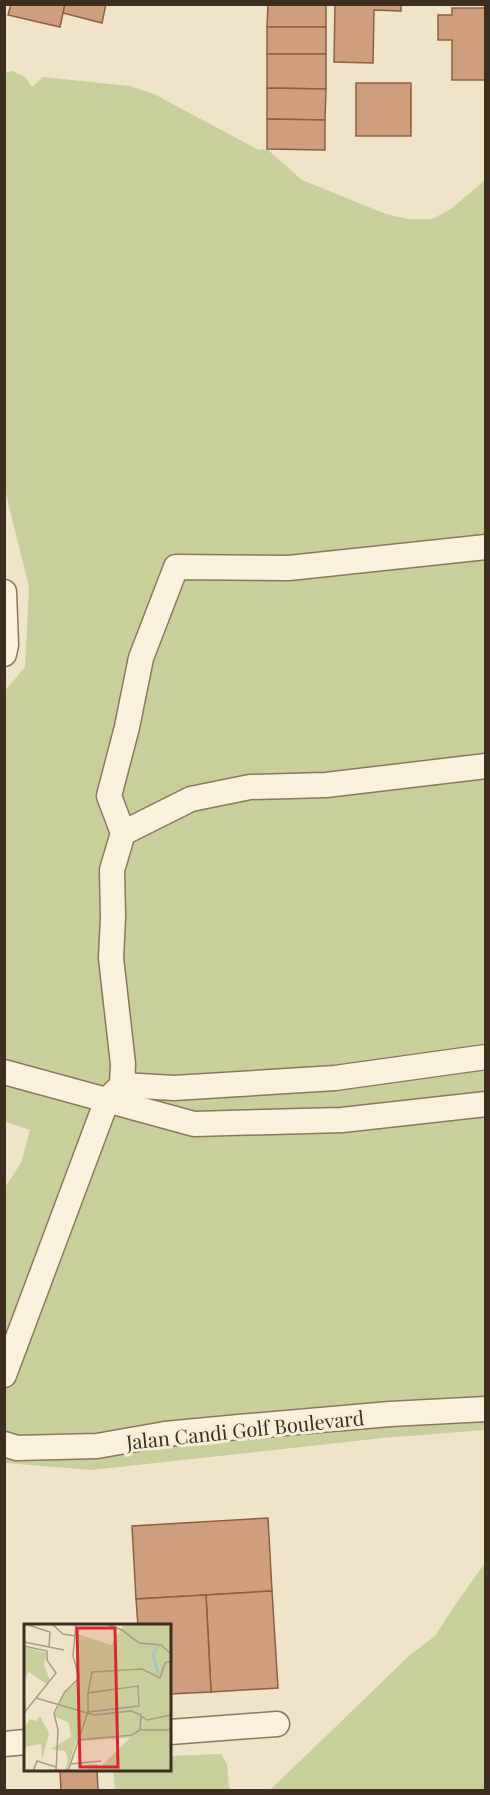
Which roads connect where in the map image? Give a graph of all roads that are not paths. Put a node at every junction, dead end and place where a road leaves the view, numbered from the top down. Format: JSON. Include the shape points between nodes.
{"nodes":[{"id":1,"x":486,"y":547,"type":"edge"},
{"id":2,"x":4,"y":592,"type":"edge"},
{"id":3,"x":4,"y":654,"type":"edge"},
{"id":4,"x":486,"y":766,"type":"edge"},
{"id":5,"x":123,"y":833,"type":"junction"},
{"id":6,"x":486,"y":1057,"type":"edge"},
{"id":7,"x":4,"y":1072,"type":"edge"},
{"id":8,"x":114,"y":1093,"type":"junction"},
{"id":9,"x":486,"y":1104,"type":"edge"},
{"id":10,"x":4,"y":1375,"type":"edge"},
{"id":11,"x":486,"y":1409,"type":"edge"},
{"id":12,"x":4,"y":1444,"type":"edge"},
{"id":13,"x":277,"y":1724,"type":"dead end"},
{"id":14,"x":171,"y":1732,"type":"edge"},
{"id":15,"x":24,"y":1742,"type":"edge"},
{"id":16,"x":4,"y":1744,"type":"edge"}],
"edges":[{"from":1,"to":5,"type":"street","via":[[289,568],[176,567],[141,658],[109,796]]},
{"from":2,"to":3,"type":"street"},
{"from":4,"to":5,"type":"street","via":[[326,785],[250,787],[191,799]]},
{"from":5,"to":8,"type":"street","via":[[112,870],[111,958],[123,1064]]},
{"from":6,"to":8,"type":"street","via":[[335,1078]]},
{"from":7,"to":8,"type":"street"},
{"from":8,"to":9,"type":"street","via":[[194,1124],[342,1120]]},
{"from":8,"to":10,"type":"street"},
{"from":11,"to":12,"type":"street","name":"Jalan Candi Golf Boulevard","via":[[239,1426],[97,1446],[16,1448]]},
{"from":13,"to":14,"type":"street"},
{"from":15,"to":16,"type":"street"}]}
